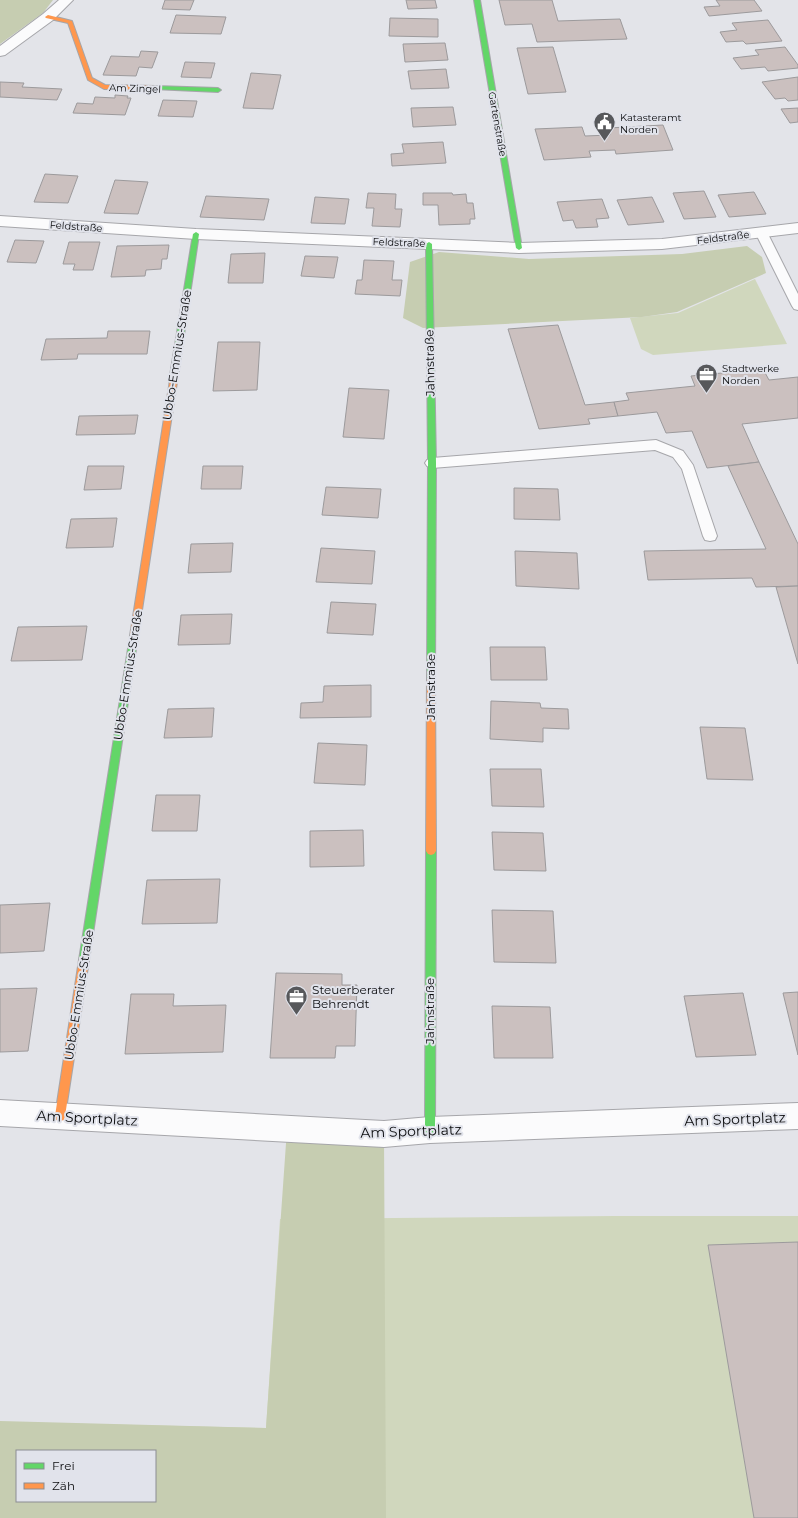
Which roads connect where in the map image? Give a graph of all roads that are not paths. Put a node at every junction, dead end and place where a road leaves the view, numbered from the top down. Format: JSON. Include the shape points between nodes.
{"nodes":[{"id":1,"x":67,"y":0,"type":"edge"},
{"id":2,"x":477,"y":0,"type":"edge"},
{"id":3,"x":48,"y":17,"type":"junction"},
{"id":4,"x":0,"y":52,"type":"edge"},
{"id":5,"x":218,"y":90,"type":"dead end"},
{"id":6,"x":0,"y":221,"type":"edge"},
{"id":7,"x":798,"y":228,"type":"edge"},
{"id":8,"x":761,"y":232,"type":"junction"},
{"id":9,"x":196,"y":234,"type":"junction"},
{"id":10,"x":429,"y":244,"type":"junction"},
{"id":11,"x":519,"y":248,"type":"junction"},
{"id":12,"x":798,"y":306,"type":"edge"},
{"id":13,"x":432,"y":463,"type":"junction"},
{"id":14,"x":710,"y":536,"type":"dead end"},
{"id":15,"x":0,"y":1113,"type":"edge"},
{"id":16,"x":60,"y":1116,"type":"junction"},
{"id":17,"x":798,"y":1116,"type":"edge"},
{"id":18,"x":430,"y":1130,"type":"junction"}],
"edges":[{"from":1,"to":3,"type":"street"},
{"from":2,"to":11,"type":"street","name":"Gartenstraße"},
{"from":3,"to":4,"type":"street"},
{"from":3,"to":5,"type":"street","name":"Am Zingel","via":[[70,22],[90,80],[104,87]]},
{"from":6,"to":9,"type":"street","name":"Feldstraße"},
{"from":7,"to":8,"type":"street","name":"Feldstraße"},
{"from":8,"to":11,"type":"street","name":"Feldstraße","via":[[662,244]]},
{"from":8,"to":12,"type":"lane"},
{"from":9,"to":10,"type":"street","name":"Feldstraße"},
{"from":9,"to":16,"type":"street","name":"Ubbo-Emmius-Straße"},
{"from":10,"to":11,"type":"street","name":"Feldstraße"},
{"from":10,"to":13,"type":"street","name":"Jahnstraße"},
{"from":13,"to":14,"type":"lane","via":[[656,445],[678,454],[688,468]]},
{"from":13,"to":18,"type":"street","name":"Jahnstraße"},
{"from":15,"to":16,"type":"street","name":"Am Sportplatz"},
{"from":16,"to":18,"type":"street","name":"Am Sportplatz","via":[[384,1134]]},
{"from":17,"to":18,"type":"street","name":"Am Sportplatz"}]}
